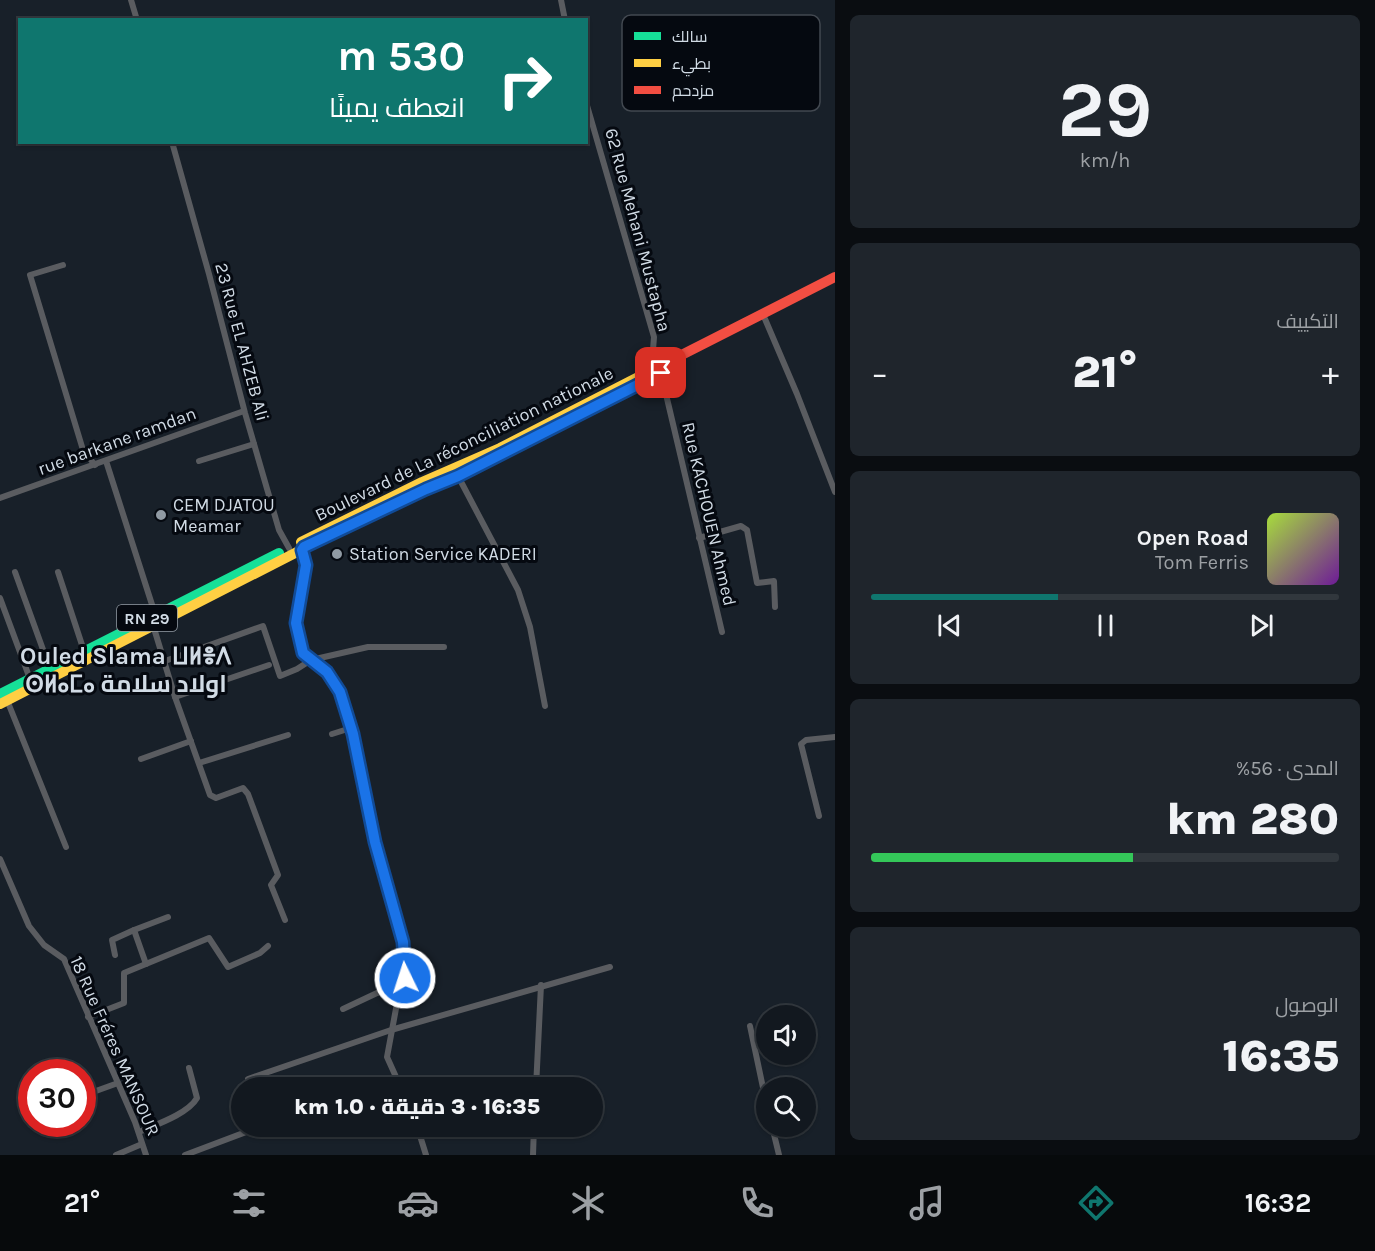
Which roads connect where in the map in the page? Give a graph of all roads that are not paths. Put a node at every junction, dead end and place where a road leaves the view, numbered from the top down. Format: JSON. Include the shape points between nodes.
{"nodes":[{"id":1,"x":131,"y":0,"type":"edge"},
{"id":2,"x":561,"y":0,"type":"edge"},
{"id":3,"x":136,"y":18,"type":"edge"},
{"id":4,"x":565,"y":18,"type":"edge"},
{"id":5,"x":588,"y":109,"type":"edge"},
{"id":6,"x":173,"y":144,"type":"edge"},
{"id":7,"x":63,"y":265,"type":"dead end"},
{"id":8,"x":835,"y":277,"type":"edge"},
{"id":9,"x":835,"y":283,"type":"edge"},
{"id":10,"x":765,"y":319,"type":"junction"},
{"id":11,"x":659,"y":370,"type":"junction"},
{"id":12,"x":244,"y":411,"type":"junction"},
{"id":13,"x":254,"y":444,"type":"junction"},
{"id":14,"x":106,"y":461,"type":"junction"},
{"id":15,"x":199,"y":461,"type":"dead end"},
{"id":16,"x":95,"y":465,"type":"junction"},
{"id":17,"x":458,"y":476,"type":"junction"},
{"id":18,"x":835,"y":492,"type":"edge"},
{"id":19,"x":0,"y":498,"type":"edge"},
{"id":20,"x":699,"y":538,"type":"junction"},
{"id":21,"x":298,"y":547,"type":"junction"},
{"id":22,"x":15,"y":572,"type":"dead end"},
{"id":23,"x":58,"y":572,"type":"dead end"},
{"id":24,"x":0,"y":598,"type":"edge"},
{"id":25,"x":775,"y":607,"type":"dead end"},
{"id":26,"x":154,"y":620,"type":"junction"},
{"id":27,"x":722,"y":633,"type":"dead end"},
{"id":28,"x":444,"y":647,"type":"dead end"},
{"id":29,"x":84,"y":651,"type":"junction"},
{"id":30,"x":311,"y":660,"type":"junction"},
{"id":31,"x":165,"y":661,"type":"junction"},
{"id":32,"x":269,"y":665,"type":"dead end"},
{"id":33,"x":50,"y":669,"type":"junction"},
{"id":34,"x":30,"y":679,"type":"junction"},
{"id":35,"x":175,"y":697,"type":"junction"},
{"id":36,"x":2,"y":699,"type":"edge"},
{"id":37,"x":545,"y":706,"type":"dead end"},
{"id":38,"x":351,"y":728,"type":"junction"},
{"id":39,"x":332,"y":734,"type":"dead end"},
{"id":40,"x":288,"y":735,"type":"dead end"},
{"id":41,"x":835,"y":737,"type":"edge"},
{"id":42,"x":191,"y":741,"type":"junction"},
{"id":43,"x":141,"y":759,"type":"dead end"},
{"id":44,"x":199,"y":763,"type":"junction"},
{"id":45,"x":819,"y":816,"type":"dead end"},
{"id":46,"x":66,"y":846,"type":"dead end"},
{"id":47,"x":0,"y":859,"type":"edge"},
{"id":48,"x":168,"y":917,"type":"dead end"},
{"id":49,"x":285,"y":920,"type":"dead end"},
{"id":50,"x":134,"y":930,"type":"junction"},
{"id":51,"x":268,"y":946,"type":"dead end"},
{"id":52,"x":115,"y":955,"type":"dead end"},
{"id":53,"x":146,"y":964,"type":"junction"},
{"id":54,"x":609,"y":967,"type":"dead end"},
{"id":55,"x":541,"y":985,"type":"junction"},
{"id":56,"x":400,"y":987,"type":"junction"},
{"id":57,"x":343,"y":1009,"type":"dead end"},
{"id":58,"x":88,"y":1017,"type":"junction"},
{"id":59,"x":750,"y":1026,"type":"dead end"},
{"id":60,"x":391,"y":1030,"type":"junction"},
{"id":61,"x":189,"y":1068,"type":"dead end"},
{"id":62,"x":254,"y":1077,"type":"edge"},
{"id":63,"x":396,"y":1077,"type":"edge"},
{"id":64,"x":537,"y":1077,"type":"edge"},
{"id":65,"x":761,"y":1077,"type":"edge"},
{"id":66,"x":118,"y":1083,"type":"junction"},
{"id":67,"x":96,"y":1091,"type":"edge"},
{"id":68,"x":138,"y":1132,"type":"junction"},
{"id":69,"x":233,"y":1137,"type":"edge"},
{"id":70,"x":420,"y":1137,"type":"edge"},
{"id":71,"x":534,"y":1137,"type":"edge"},
{"id":72,"x":775,"y":1137,"type":"edge"},
{"id":73,"x":142,"y":1144,"type":"junction"},
{"id":74,"x":116,"y":1155,"type":"edge"},
{"id":75,"x":146,"y":1155,"type":"edge"},
{"id":76,"x":185,"y":1155,"type":"edge"},
{"id":77,"x":426,"y":1155,"type":"edge"},
{"id":78,"x":533,"y":1155,"type":"edge"},
{"id":79,"x":779,"y":1155,"type":"edge"}],
"edges":[{"from":1,"to":3,"type":"street"},
{"from":2,"to":4,"type":"street"},
{"from":5,"to":11,"type":"street","name":"62 Rue Mehani Mustapha","via":[[654,338]]},
{"from":6,"to":12,"type":"street","name":"23 Rue EL AHZEB Ali"},
{"from":7,"to":16,"type":"street","via":[[30,275],[83,450]]},
{"from":8,"to":11,"type":"highway","name":"Boulevard de La réconciliation nationale","number":"RN 29"},
{"from":9,"to":10,"type":"highway","number":"RN 29"},
{"from":10,"to":11,"type":"highway","number":"RN 29"},
{"from":10,"to":18,"type":"street"},
{"from":11,"to":17,"type":"highway","number":"RN 29"},
{"from":11,"to":20,"type":"street","name":"Rue KACHOUEN Ahmed"},
{"from":11,"to":21,"type":"highway","name":"Boulevard de La réconciliation nationale","number":"RN 29","via":[[422,482]]},
{"from":12,"to":13,"type":"street","name":"23 Rue EL AHZEB Ali"},
{"from":12,"to":14,"type":"street","name":"rue barkane ramdan"},
{"from":13,"to":15,"type":"street"},
{"from":13,"to":21,"type":"street","name":"23 Rue EL AHZEB Ali","via":[[279,530]]},
{"from":14,"to":16,"type":"street","name":"rue barkane ramdan"},
{"from":14,"to":26,"type":"street"},
{"from":16,"to":19,"type":"street","name":"rue barkane ramdan"},
{"from":17,"to":21,"type":"highway","number":"RN 29"},
{"from":17,"to":37,"type":"street","via":[[518,590],[530,627]]},
{"from":20,"to":25,"type":"street","via":[[741,526],[747,530],[757,583],[774,581]]},
{"from":20,"to":27,"type":"street","name":"Rue KACHOUEN Ahmed"},
{"from":21,"to":26,"type":"highway","number":"RN 29"},
{"from":21,"to":30,"type":"street","via":[[306,565],[296,623],[303,653]]},
{"from":22,"to":33,"type":"street"},
{"from":23,"to":29,"type":"street"},
{"from":24,"to":34,"type":"street"},
{"from":26,"to":29,"type":"highway","number":"RN 29"},
{"from":26,"to":31,"type":"street"},
{"from":26,"to":36,"type":"highway","number":"RN 29"},
{"from":28,"to":30,"type":"street","via":[[368,647]]},
{"from":29,"to":33,"type":"highway","number":"RN 29"},
{"from":30,"to":31,"type":"street","via":[[280,676],[263,626]]},
{"from":30,"to":38,"type":"street","via":[[327,672],[340,692]]},
{"from":31,"to":35,"type":"street"},
{"from":32,"to":35,"type":"street"},
{"from":33,"to":34,"type":"highway","number":"RN 29"},
{"from":34,"to":36,"type":"highway","number":"RN 29"},
{"from":35,"to":42,"type":"street"},
{"from":36,"to":46,"type":"street"},
{"from":38,"to":39,"type":"street"},
{"from":38,"to":56,"type":"street","via":[[375,842],[403,942],[405,978]]},
{"from":40,"to":44,"type":"street"},
{"from":41,"to":45,"type":"street","via":[[801,744]]},
{"from":42,"to":43,"type":"street"},
{"from":42,"to":44,"type":"street"},
{"from":44,"to":49,"type":"street","via":[[210,795],[216,798],[243,788],[248,794],[278,875],[271,885]]},
{"from":47,"to":58,"type":"street","name":"18 Rue Fréres MANSOUR","via":[[29,926],[44,945],[64,959]]},
{"from":48,"to":50,"type":"street"},
{"from":50,"to":52,"type":"street","via":[[112,940]]},
{"from":50,"to":53,"type":"street"},
{"from":51,"to":53,"type":"street","via":[[228,967],[208,938]]},
{"from":53,"to":58,"type":"street","via":[[124,973],[124,1003]]},
{"from":54,"to":55,"type":"street"},
{"from":55,"to":60,"type":"street"},
{"from":55,"to":64,"type":"street"},
{"from":56,"to":57,"type":"street"},
{"from":56,"to":60,"type":"street"},
{"from":58,"to":66,"type":"street","name":"18 Rue Fréres MANSOUR"},
{"from":59,"to":65,"type":"street"},
{"from":60,"to":62,"type":"street"},
{"from":60,"to":63,"type":"street","via":[[387,1057]]},
{"from":61,"to":68,"type":"street","via":[[194,1102],[173,1117]]},
{"from":66,"to":67,"type":"street"},
{"from":66,"to":68,"type":"street","name":"18 Rue Fréres MANSOUR"},
{"from":68,"to":73,"type":"street","name":"18 Rue Fréres MANSOUR"},
{"from":69,"to":76,"type":"street"},
{"from":70,"to":77,"type":"street"},
{"from":71,"to":78,"type":"street"},
{"from":72,"to":79,"type":"street"},
{"from":73,"to":74,"type":"street"},
{"from":73,"to":75,"type":"street","name":"18 Rue Fréres MANSOUR"}]}
